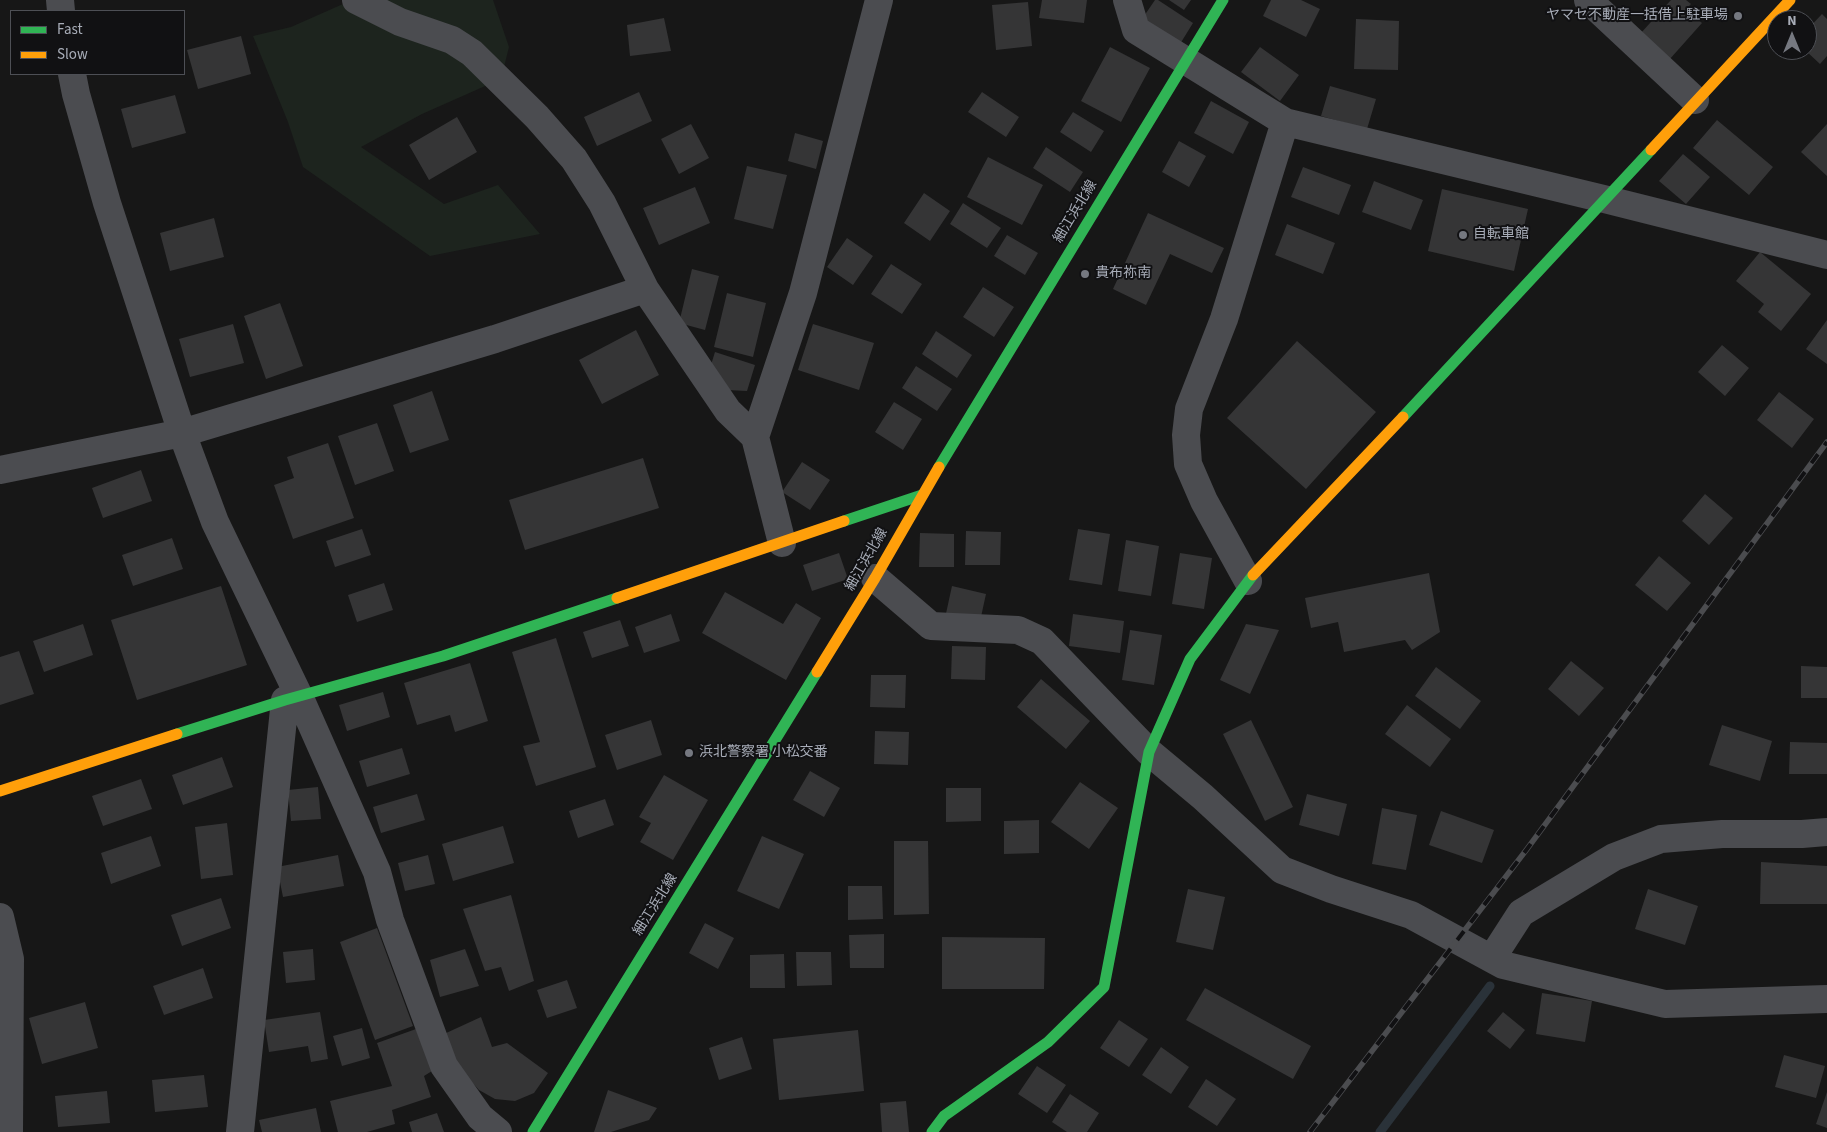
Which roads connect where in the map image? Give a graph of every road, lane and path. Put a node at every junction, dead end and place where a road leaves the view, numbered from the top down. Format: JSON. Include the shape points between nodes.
{"nodes":[{"id":1,"x":356,"y":0,"type":"edge"},
{"id":2,"x":879,"y":0,"type":"edge"},
{"id":3,"x":1126,"y":0,"type":"edge"},
{"id":4,"x":1223,"y":0,"type":"edge"},
{"id":5,"x":1588,"y":0,"type":"edge"},
{"id":6,"x":1790,"y":0,"type":"edge"},
{"id":7,"x":1186,"y":60,"type":"junction"},
{"id":8,"x":72,"y":75,"type":"edge"},
{"id":9,"x":1695,"y":100,"type":"junction"},
{"id":10,"x":1285,"y":122,"type":"junction"},
{"id":11,"x":1604,"y":199,"type":"junction"},
{"id":12,"x":1827,"y":255,"type":"edge"},
{"id":13,"x":645,"y":289,"type":"junction"},
{"id":14,"x":182,"y":433,"type":"junction"},
{"id":15,"x":755,"y":437,"type":"junction"},
{"id":16,"x":0,"y":470,"type":"edge"},
{"id":17,"x":922,"y":495,"type":"junction"},
{"id":18,"x":782,"y":543,"type":"junction"},
{"id":19,"x":875,"y":578,"type":"junction"},
{"id":20,"x":1248,"y":581,"type":"junction"},
{"id":21,"x":292,"y":698,"type":"junction"},
{"id":22,"x":1149,"y":752,"type":"junction"},
{"id":23,"x":0,"y":791,"type":"edge"},
{"id":24,"x":1827,"y":832,"type":"edge"},
{"id":25,"x":0,"y":916,"type":"edge"},
{"id":26,"x":1492,"y":958,"type":"junction"},
{"id":27,"x":1827,"y":999,"type":"edge"},
{"id":28,"x":9,"y":1132,"type":"edge"},
{"id":29,"x":240,"y":1132,"type":"edge"},
{"id":30,"x":498,"y":1132,"type":"edge"},
{"id":31,"x":533,"y":1132,"type":"edge"},
{"id":32,"x":932,"y":1132,"type":"edge"}],
"edges":[{"from":1,"to":13,"type":"street","via":[[400,22],[452,40],[472,53],[501,80],[574,159],[602,203]]},
{"from":2,"to":15,"type":"street","via":[[803,292]]},
{"from":3,"to":7,"type":"street","via":[[1136,30]]},
{"from":4,"to":7,"type":"street","name":"細江浜北線"},
{"from":5,"to":9,"type":"street"},
{"from":6,"to":9,"type":"street"},
{"from":7,"to":10,"type":"street"},
{"from":7,"to":17,"type":"street","name":"細江浜北線"},
{"from":8,"to":14,"type":"street","via":[[107,203]]},
{"from":9,"to":11,"type":"street"},
{"from":10,"to":11,"type":"street"},
{"from":10,"to":20,"type":"street","via":[[1224,319],[1190,409],[1186,436],[1188,464],[1194,479]]},
{"from":11,"to":12,"type":"street"},
{"from":11,"to":20,"type":"street"},
{"from":13,"to":14,"type":"street","via":[[495,339]]},
{"from":13,"to":15,"type":"street","via":[[728,411]]},
{"from":14,"to":16,"type":"street"},
{"from":14,"to":21,"type":"street","via":[[214,522]]},
{"from":15,"to":18,"type":"street"},
{"from":17,"to":18,"type":"street"},
{"from":17,"to":19,"type":"street","name":"細江浜北線"},
{"from":18,"to":21,"type":"street","via":[[443,656]]},
{"from":19,"to":22,"type":"street","via":[[931,626],[1018,630],[1042,641]]},
{"from":19,"to":31,"type":"street","name":"細江浜北線"},
{"from":20,"to":22,"type":"street","via":[[1190,659]]},
{"from":21,"to":23,"type":"street"},
{"from":21,"to":29,"type":"street"},
{"from":21,"to":30,"type":"street","via":[[377,872],[390,920],[444,1066],[480,1117]]},
{"from":22,"to":26,"type":"street","via":[[1282,870],[1411,915]]},
{"from":22,"to":32,"type":"street","via":[[1104,987],[1048,1042],[944,1116]]},
{"from":24,"to":26,"type":"street","via":[[1661,839],[1614,856],[1521,913]]},
{"from":25,"to":28,"type":"street","via":[[10,959]]},
{"from":26,"to":27,"type":"street","via":[[1503,965],[1665,1004]]}]}
